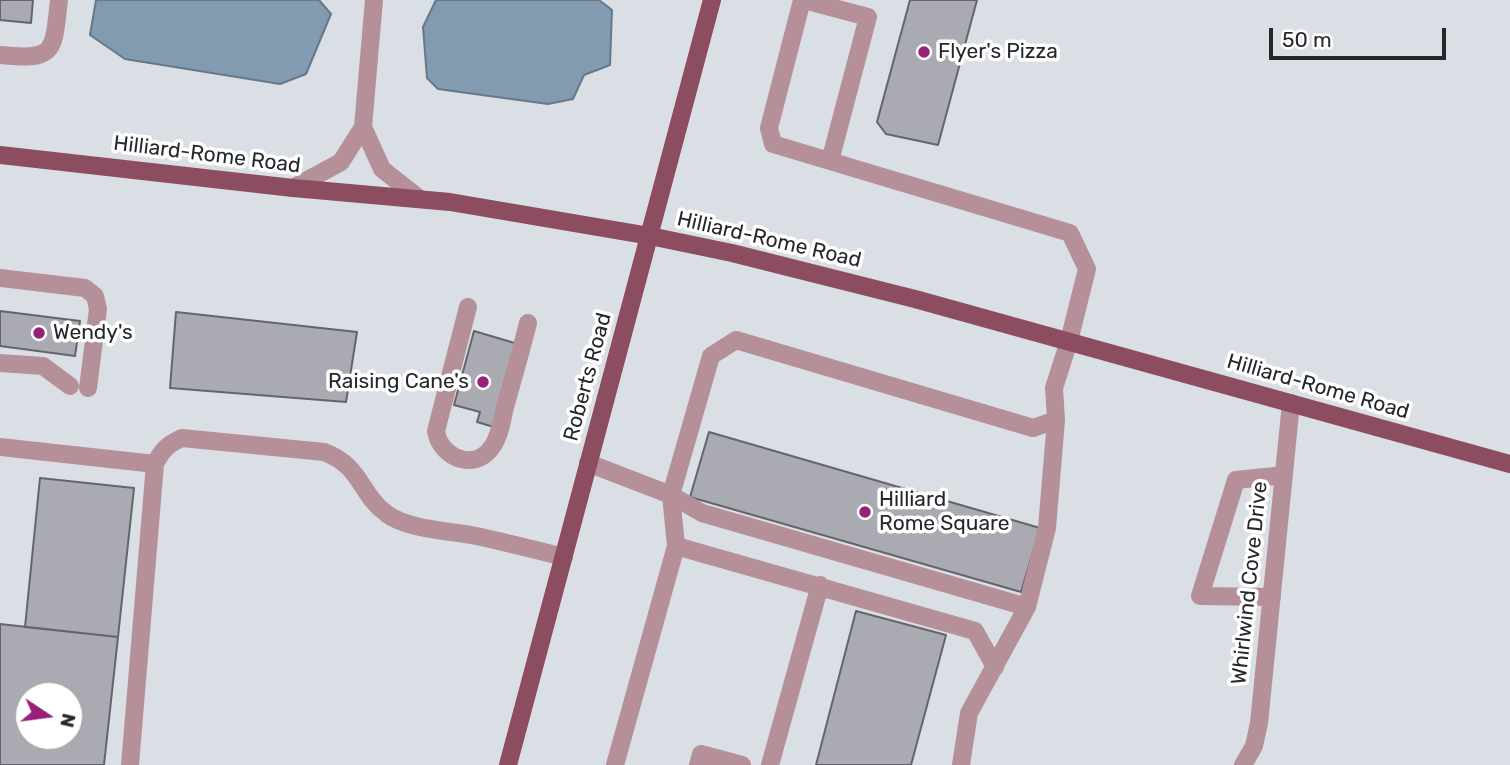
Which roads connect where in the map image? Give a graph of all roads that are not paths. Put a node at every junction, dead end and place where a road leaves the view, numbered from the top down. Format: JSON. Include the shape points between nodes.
{"nodes":[{"id":1,"x":59,"y":0,"type":"edge"},
{"id":2,"x":374,"y":0,"type":"edge"},
{"id":3,"x":712,"y":0,"type":"edge"},
{"id":4,"x":803,"y":0,"type":"edge"},
{"id":5,"x":0,"y":55,"type":"edge"},
{"id":6,"x":363,"y":127,"type":"junction"},
{"id":7,"x":0,"y":155,"type":"edge"},
{"id":8,"x":830,"y":161,"type":"junction"},
{"id":9,"x":293,"y":188,"type":"junction"},
{"id":10,"x":420,"y":199,"type":"junction"},
{"id":11,"x":650,"y":236,"type":"junction"},
{"id":12,"x":0,"y":278,"type":"edge"},
{"id":13,"x":468,"y":307,"type":"dead end"},
{"id":14,"x":528,"y":323,"type":"dead end"},
{"id":15,"x":1069,"y":341,"type":"junction"},
{"id":16,"x":0,"y":363,"type":"edge"},
{"id":17,"x":70,"y":386,"type":"dead end"},
{"id":18,"x":88,"y":388,"type":"dead end"},
{"id":19,"x":1291,"y":403,"type":"junction"},
{"id":20,"x":1056,"y":420,"type":"junction"},
{"id":21,"x":0,"y":447,"type":"edge"},
{"id":22,"x":588,"y":463,"type":"junction"},
{"id":23,"x":155,"y":464,"type":"junction"},
{"id":24,"x":1510,"y":464,"type":"edge"},
{"id":25,"x":1284,"y":475,"type":"junction"},
{"id":26,"x":671,"y":495,"type":"junction"},
{"id":27,"x":676,"y":546,"type":"junction"},
{"id":28,"x":564,"y":557,"type":"junction"},
{"id":29,"x":820,"y":585,"type":"junction"},
{"id":30,"x":1272,"y":597,"type":"junction"},
{"id":31,"x":1027,"y":607,"type":"junction"},
{"id":32,"x":995,"y":667,"type":"junction"},
{"id":33,"x":130,"y":765,"type":"edge"},
{"id":34,"x":508,"y":765,"type":"edge"},
{"id":35,"x":615,"y":765,"type":"edge"},
{"id":36,"x":698,"y":765,"type":"edge"},
{"id":37,"x":742,"y":765,"type":"edge"},
{"id":38,"x":770,"y":765,"type":"edge"},
{"id":39,"x":961,"y":765,"type":"edge"},
{"id":40,"x":1244,"y":765,"type":"edge"}],
"edges":[{"from":1,"to":5,"type":"street","via":[[54,41],[48,49],[27,58]]},
{"from":2,"to":6,"type":"street"},
{"from":3,"to":11,"type":"main road","name":"Roberts Road"},
{"from":4,"to":8,"type":"street","via":[[769,128],[773,145]]},
{"from":4,"to":8,"type":"street","via":[[868,18]]},
{"from":6,"to":9,"type":"street","via":[[341,162]]},
{"from":6,"to":10,"type":"street","via":[[382,169]]},
{"from":7,"to":9,"type":"main road","name":"Hilliard-Rome Road"},
{"from":8,"to":15,"type":"street","via":[[1070,233],[1087,270]]},
{"from":9,"to":10,"type":"main road","name":"Hilliard-Rome Road"},
{"from":10,"to":11,"type":"main road","name":"Hilliard-Rome Road"},
{"from":11,"to":15,"type":"main road","name":"Hilliard-Rome Road"},
{"from":11,"to":22,"type":"main road","name":"Roberts Road"},
{"from":12,"to":18,"type":"street","via":[[85,288],[95,296],[98,309]]},
{"from":13,"to":14,"type":"street","via":[[436,431],[440,446],[459,459],[483,456],[497,439]]},
{"from":15,"to":19,"type":"main road","name":"Hilliard-Rome Road"},
{"from":15,"to":20,"type":"street","via":[[1054,388]]},
{"from":16,"to":17,"type":"street","via":[[43,366]]},
{"from":19,"to":24,"type":"main road","name":"Hilliard-Rome Road"},
{"from":19,"to":25,"type":"street","name":"Whirlwind Cove Drive"},
{"from":20,"to":26,"type":"street","via":[[1033,428],[736,341],[711,356]]},
{"from":20,"to":31,"type":"street","via":[[1047,528]]},
{"from":21,"to":23,"type":"street"},
{"from":22,"to":26,"type":"street"},
{"from":22,"to":28,"type":"main road","name":"Roberts Road"},
{"from":23,"to":28,"type":"street","via":[[169,443],[182,438],[324,452],[341,458],[389,516]]},
{"from":23,"to":33,"type":"street"},
{"from":25,"to":30,"type":"street","name":"Whirlwind Cove Drive"},
{"from":25,"to":30,"type":"street","via":[[1236,480],[1200,596]]},
{"from":26,"to":27,"type":"street"},
{"from":26,"to":31,"type":"street","via":[[702,513]]},
{"from":27,"to":29,"type":"street"},
{"from":27,"to":35,"type":"street"},
{"from":28,"to":34,"type":"main road","name":"Roberts Road"},
{"from":29,"to":32,"type":"street","via":[[975,631]]},
{"from":29,"to":38,"type":"street"},
{"from":30,"to":40,"type":"street","name":"Whirlwind Cove Drive","via":[[1259,723]]},
{"from":31,"to":32,"type":"street"},
{"from":32,"to":39,"type":"street","via":[[969,713]]},
{"from":36,"to":37,"type":"street","via":[[701,754]]}]}
